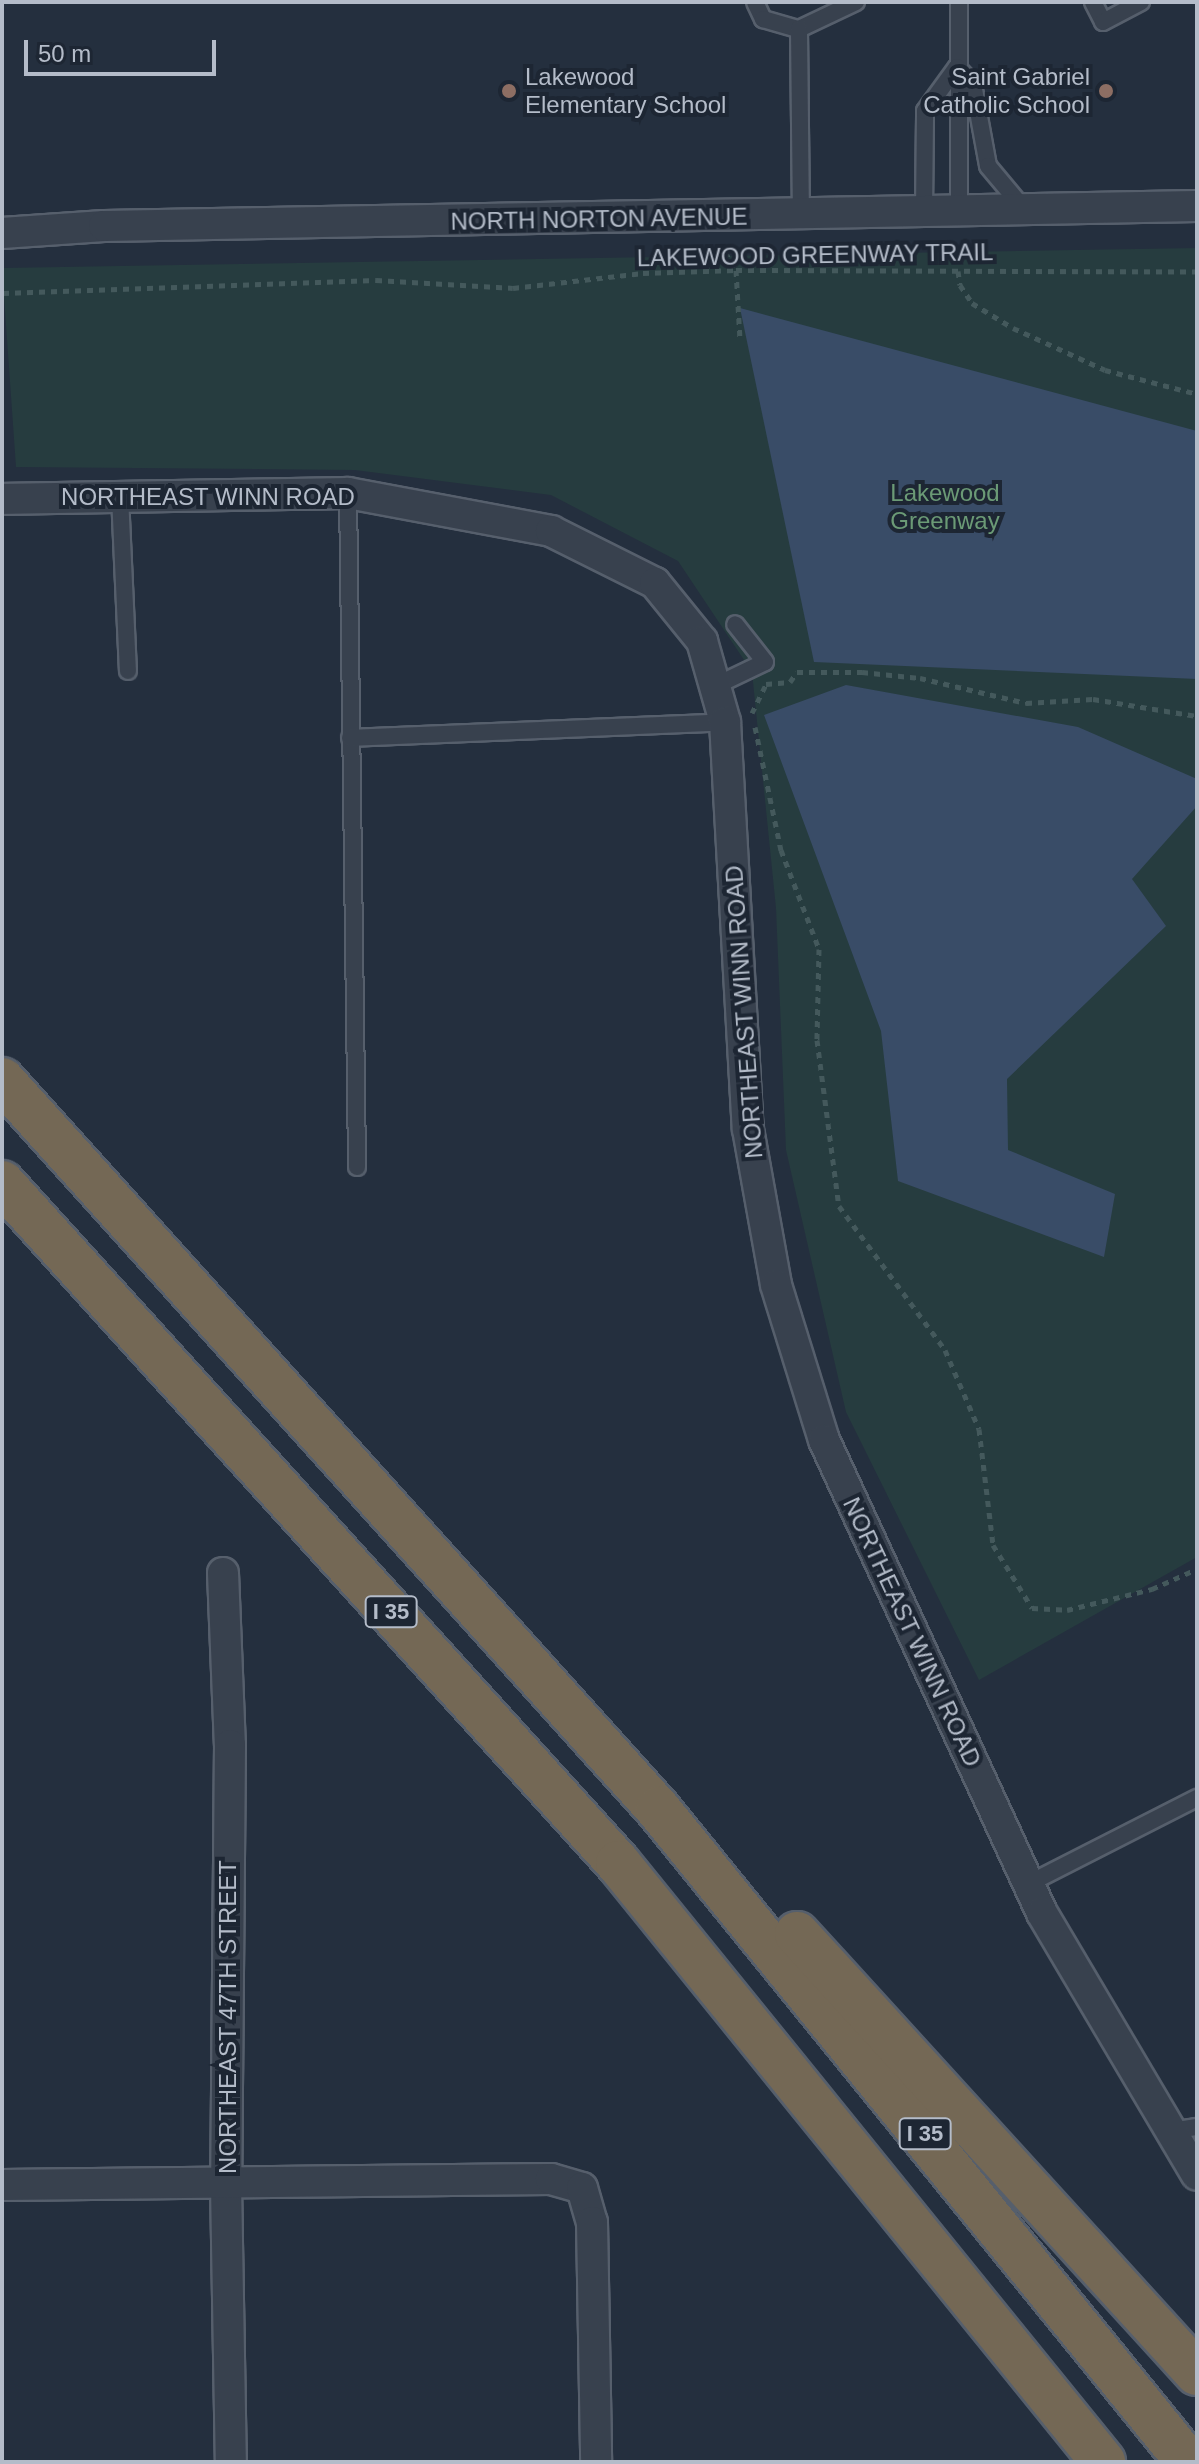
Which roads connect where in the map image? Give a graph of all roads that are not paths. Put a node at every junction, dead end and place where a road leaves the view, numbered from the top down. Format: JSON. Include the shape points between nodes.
{"nodes":[{"id":1,"x":755,"y":2,"type":"edge"},
{"id":2,"x":856,"y":2,"type":"edge"},
{"id":3,"x":959,"y":2,"type":"edge"},
{"id":4,"x":1093,"y":2,"type":"edge"},
{"id":5,"x":1141,"y":2,"type":"edge"},
{"id":6,"x":799,"y":29,"type":"junction"},
{"id":7,"x":957,"y":67,"type":"junction"},
{"id":8,"x":1197,"y":206,"type":"edge"},
{"id":9,"x":1024,"y":210,"type":"junction"},
{"id":10,"x":959,"y":211,"type":"junction"},
{"id":11,"x":924,"y":212,"type":"junction"},
{"id":12,"x":801,"y":214,"type":"junction"},
{"id":13,"x":2,"y":233,"type":"edge"},
{"id":14,"x":348,"y":493,"type":"junction"},
{"id":15,"x":120,"y":496,"type":"junction"},
{"id":16,"x":2,"y":499,"type":"edge"},
{"id":17,"x":735,"y":624,"type":"dead end"},
{"id":18,"x":128,"y":671,"type":"dead end"},
{"id":19,"x":715,"y":686,"type":"junction"},
{"id":20,"x":725,"y":722,"type":"junction"},
{"id":21,"x":350,"y":738,"type":"junction"},
{"id":22,"x":2,"y":1080,"type":"edge"},
{"id":23,"x":357,"y":1167,"type":"dead end"},
{"id":24,"x":2,"y":1183,"type":"edge"},
{"id":25,"x":223,"y":1573,"type":"dead end"},
{"id":26,"x":1197,"y":1798,"type":"edge"},
{"id":27,"x":658,"y":1809,"type":"junction"},
{"id":28,"x":1028,"y":1884,"type":"junction"},
{"id":29,"x":1184,"y":2129,"type":"edge"},
{"id":30,"x":1197,"y":2175,"type":"edge"},
{"id":31,"x":226,"y":2184,"type":"junction"},
{"id":32,"x":2,"y":2185,"type":"edge"},
{"id":33,"x":975,"y":2307,"type":"junction"},
{"id":34,"x":1197,"y":2373,"type":"edge"},
{"id":35,"x":231,"y":2462,"type":"edge"},
{"id":36,"x":596,"y":2462,"type":"edge"},
{"id":37,"x":1074,"y":2462,"type":"edge"},
{"id":38,"x":1103,"y":2462,"type":"edge"},
{"id":39,"x":1188,"y":2462,"type":"edge"}],
"edges":[{"from":1,"to":6,"type":"lane","via":[[763,19]]},
{"from":2,"to":6,"type":"lane"},
{"from":3,"to":7,"type":"lane"},
{"from":4,"to":5,"type":"lane","via":[[1103,22]]},
{"from":6,"to":12,"type":"lane"},
{"from":7,"to":9,"type":"lane","via":[[973,84],[988,166]]},
{"from":7,"to":10,"type":"lane"},
{"from":7,"to":11,"type":"lane","via":[[925,111]]},
{"from":8,"to":9,"type":"street","name":"NORTH NORTON AVENUE"},
{"from":9,"to":10,"type":"street","name":"NORTH NORTON AVENUE"},
{"from":10,"to":11,"type":"street","name":"NORTH NORTON AVENUE"},
{"from":11,"to":12,"type":"street","name":"NORTH NORTON AVENUE"},
{"from":12,"to":13,"type":"street","name":"NORTH NORTON AVENUE","via":[[104,226]]},
{"from":14,"to":15,"type":"street","name":"NORTHEAST WINN ROAD"},
{"from":14,"to":19,"type":"street","name":"NORTHEAST WINN ROAD","via":[[551,531],[655,583],[702,641]]},
{"from":14,"to":21,"type":"lane"},
{"from":15,"to":16,"type":"street","name":"NORTHEAST WINN ROAD"},
{"from":15,"to":18,"type":"lane"},
{"from":17,"to":19,"type":"lane","via":[[765,662]]},
{"from":19,"to":20,"type":"street","name":"NORTHEAST WINN ROAD"},
{"from":20,"to":21,"type":"lane"},
{"from":20,"to":28,"type":"street","name":"NORTHEAST WINN ROAD","via":[[748,1129],[776,1285],[824,1440]]},
{"from":21,"to":23,"type":"lane"},
{"from":22,"to":27,"type":"highway","number":"I 35"},
{"from":24,"to":33,"type":"highway","number":"I 35","via":[[618,1863]]},
{"from":25,"to":31,"type":"street","name":"NORTHEAST 47TH STREET","via":[[230,1745]]},
{"from":26,"to":28,"type":"lane"},
{"from":27,"to":34,"type":"highway","via":[[746,1877]]},
{"from":27,"to":39,"type":"highway","number":"I 35"},
{"from":28,"to":29,"type":"street","name":"NORTHEAST WINN ROAD"},
{"from":29,"to":30,"type":"street","name":"NORTHEAST WINN ROAD"},
{"from":31,"to":32,"type":"street"},
{"from":31,"to":35,"type":"street","name":"NORTHEAST 47TH STREET"},
{"from":31,"to":36,"type":"street","via":[[551,2179],[582,2188],[592,2222]]},
{"from":33,"to":37,"type":"highway"},
{"from":33,"to":38,"type":"highway","number":"I 35"}]}
